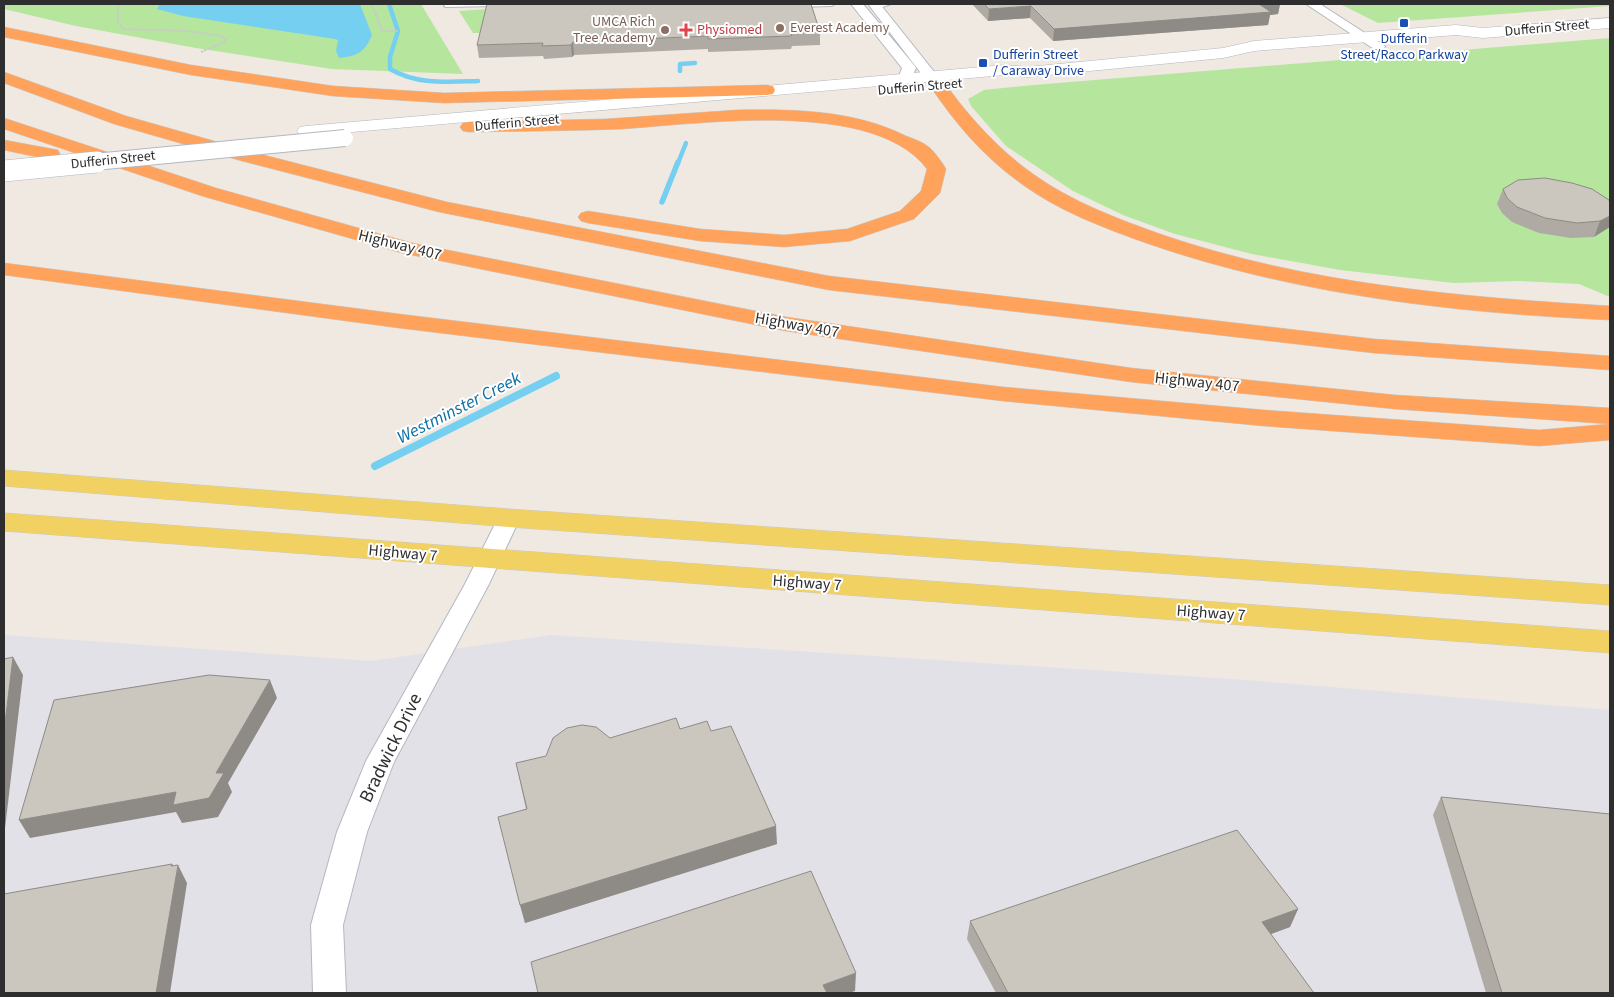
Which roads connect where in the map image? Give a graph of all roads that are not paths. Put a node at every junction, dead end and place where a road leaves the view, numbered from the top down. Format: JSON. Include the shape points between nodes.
{"nodes":[{"id":1,"x":497,"y":4,"type":"edge"},
{"id":2,"x":832,"y":4,"type":"edge"},
{"id":3,"x":857,"y":4,"type":"edge"},
{"id":4,"x":1312,"y":4,"type":"edge"},
{"id":5,"x":880,"y":5,"type":"edge"},
{"id":6,"x":447,"y":6,"type":"dead end"},
{"id":7,"x":790,"y":6,"type":"edge"},
{"id":8,"x":1610,"y":23,"type":"edge"},
{"id":9,"x":4,"y":32,"type":"edge"},
{"id":10,"x":1483,"y":33,"type":"junction"},
{"id":11,"x":1364,"y":37,"type":"junction"},
{"id":12,"x":1379,"y":46,"type":"junction"},
{"id":13,"x":1223,"y":53,"type":"junction"},
{"id":14,"x":4,"y":76,"type":"edge"},
{"id":15,"x":906,"y":79,"type":"junction"},
{"id":16,"x":935,"y":82,"type":"junction"},
{"id":17,"x":767,"y":90,"type":"junction"},
{"id":18,"x":4,"y":123,"type":"edge"},
{"id":19,"x":469,"y":127,"type":"junction"},
{"id":20,"x":4,"y":145,"type":"edge"},
{"id":21,"x":4,"y":157,"type":"edge"},
{"id":22,"x":249,"y":157,"type":"junction"},
{"id":23,"x":4,"y":171,"type":"edge"},
{"id":24,"x":151,"y":173,"type":"junction"},
{"id":25,"x":4,"y":269,"type":"edge"},
{"id":26,"x":1610,"y":313,"type":"edge"},
{"id":27,"x":1610,"y":363,"type":"edge"},
{"id":28,"x":1610,"y":416,"type":"edge"},
{"id":29,"x":1610,"y":432,"type":"edge"},
{"id":30,"x":4,"y":478,"type":"edge"},
{"id":31,"x":509,"y":518,"type":"junction"},
{"id":32,"x":4,"y":522,"type":"edge"},
{"id":33,"x":490,"y":560,"type":"junction"},
{"id":34,"x":1610,"y":595,"type":"edge"},
{"id":35,"x":1610,"y":642,"type":"edge"},
{"id":36,"x":329,"y":993,"type":"edge"}],
"edges":[{"from":1,"to":6,"type":"lane"},
{"from":2,"to":7,"type":"lane"},
{"from":3,"to":15,"type":"street","via":[[909,68]]},
{"from":4,"to":11,"type":"street"},
{"from":5,"to":16,"type":"street"},
{"from":8,"to":10,"type":"main road","name":"Dufferin Street"},
{"from":9,"to":17,"type":"highway","via":[[171,66],[333,91],[444,98]]},
{"from":10,"to":11,"type":"main road","name":"Dufferin Street","via":[[1456,30]]},
{"from":10,"to":12,"type":"main road","name":"Dufferin Street","via":[[1470,40]]},
{"from":11,"to":12,"type":"street"},
{"from":11,"to":13,"type":"main road","name":"Dufferin Street","via":[[1254,46]]},
{"from":12,"to":13,"type":"main road","name":"Dufferin Street","via":[[1269,56]]},
{"from":13,"to":16,"type":"main road","name":"Dufferin Street","via":[[1028,72],[1012,79]]},
{"from":14,"to":22,"type":"highway","via":[[120,120]]},
{"from":15,"to":16,"type":"main road","name":"Dufferin Street"},
{"from":15,"to":17,"type":"main road","name":"Dufferin Street"},
{"from":16,"to":19,"type":"main road","name":"Dufferin Street"},
{"from":16,"to":26,"type":"highway","via":[[974,133],[1041,188],[1089,215],[1173,247],[1250,268],[1352,288],[1509,307]]},
{"from":17,"to":21,"type":"main road","name":"Dufferin Street"},
{"from":18,"to":24,"type":"highway","name":"Highway 407"},
{"from":19,"to":22,"type":"highway","via":[[820,117],[878,130],[920,150],[937,169],[930,193],[907,214],[850,235],[784,241],[690,234],[537,209],[320,162]]},
{"from":19,"to":23,"type":"main road","name":"Dufferin Street","bridge":true},
{"from":20,"to":24,"type":"highway"},
{"from":22,"to":27,"type":"highway","via":[[446,208],[829,283],[1374,346]]},
{"from":24,"to":28,"type":"highway","name":"Highway 407","via":[[409,249],[786,324],[1140,376],[1395,402]]},
{"from":25,"to":29,"type":"highway","via":[[399,321],[1003,394],[1264,418],[1539,438]]},
{"from":30,"to":31,"type":"main road"},
{"from":31,"to":33,"type":"street","name":"Bradwick Drive"},
{"from":31,"to":34,"type":"main road"},
{"from":32,"to":33,"type":"main road","name":"Highway 7"},
{"from":33,"to":35,"type":"main road","name":"Highway 7"},
{"from":33,"to":36,"type":"street","name":"Bradwick Drive","via":[[380,760],[352,832],[327,925]]}]}
